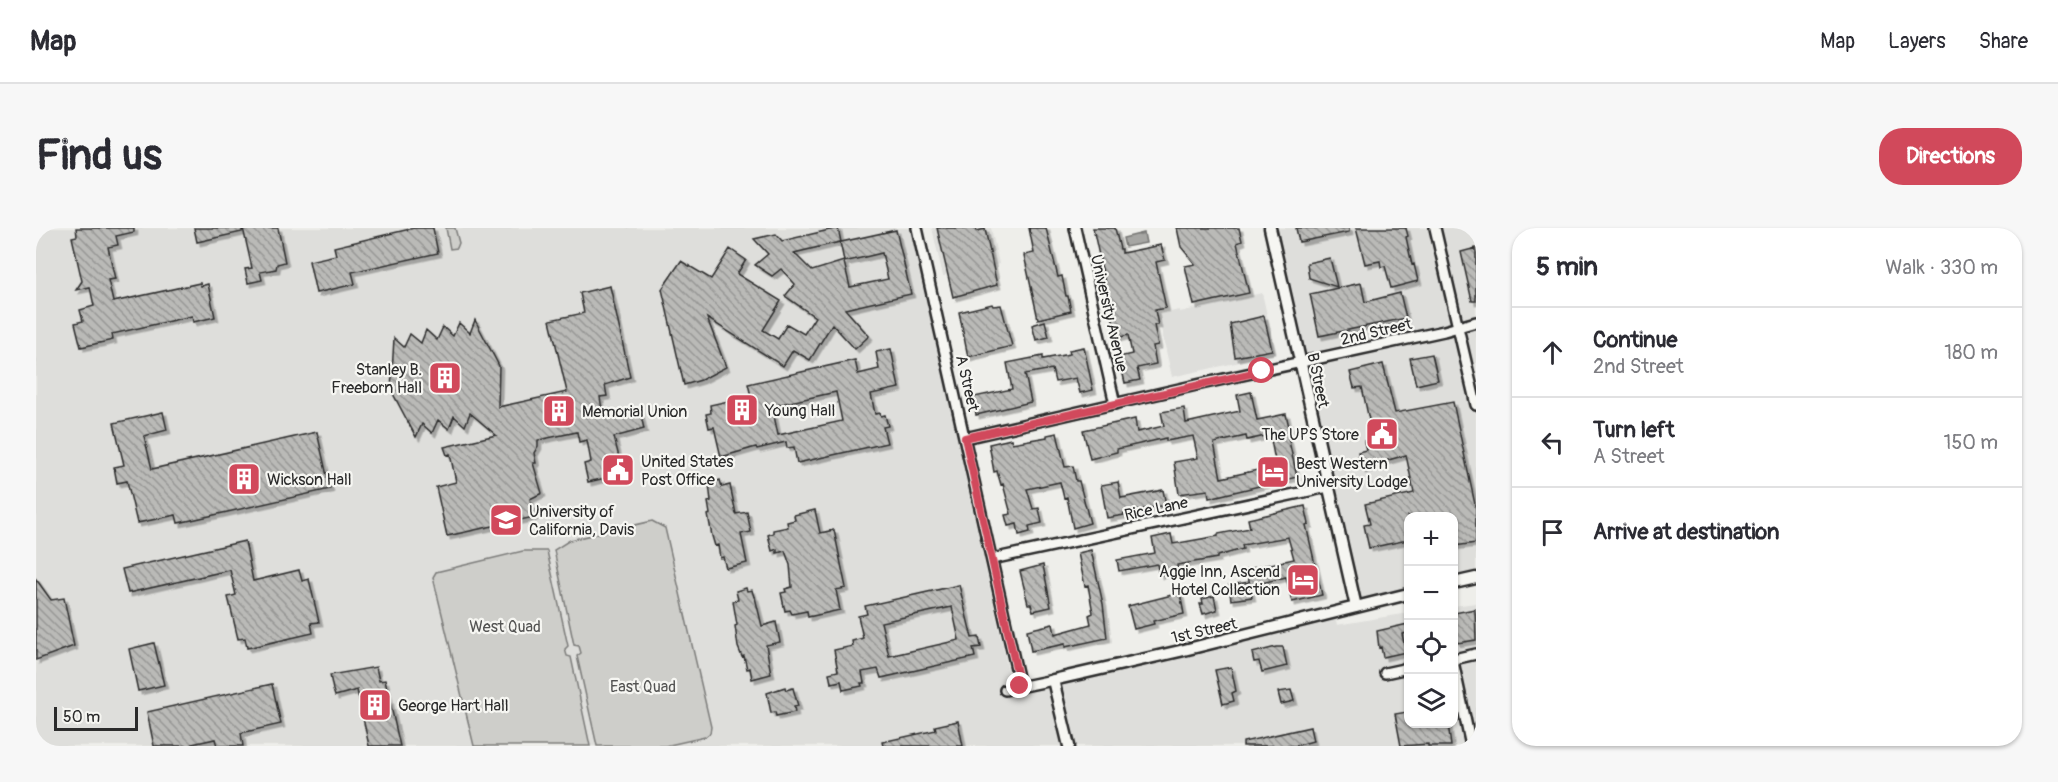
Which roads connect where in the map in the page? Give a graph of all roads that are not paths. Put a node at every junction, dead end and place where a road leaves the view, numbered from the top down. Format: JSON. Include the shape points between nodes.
{"nodes":[{"id":1,"x":917,"y":228,"type":"edge"},
{"id":2,"x":1075,"y":228,"type":"edge"},
{"id":3,"x":1270,"y":228,"type":"edge"},
{"id":4,"x":1435,"y":228,"type":"edge"},
{"id":5,"x":1476,"y":322,"type":"edge"},
{"id":6,"x":1458,"y":327,"type":"junction"},
{"id":7,"x":1300,"y":363,"type":"junction"},
{"id":8,"x":1115,"y":404,"type":"junction"},
{"id":9,"x":1476,"y":405,"type":"edge"},
{"id":10,"x":965,"y":438,"type":"junction"},
{"id":11,"x":1328,"y":487,"type":"junction"},
{"id":12,"x":992,"y":559,"type":"junction"},
{"id":13,"x":1476,"y":578,"type":"edge"},
{"id":14,"x":1458,"y":582,"type":"edge"},
{"id":15,"x":1404,"y":595,"type":"edge"},
{"id":16,"x":1356,"y":608,"type":"junction"},
{"id":17,"x":1476,"y":654,"type":"edge"},
{"id":18,"x":1458,"y":658,"type":"edge"},
{"id":19,"x":1404,"y":670,"type":"edge"},
{"id":20,"x":1385,"y":674,"type":"dead end"},
{"id":21,"x":1456,"y":674,"type":"edge"},
{"id":22,"x":1053,"y":680,"type":"junction"},
{"id":23,"x":1020,"y":686,"type":"junction"},
{"id":24,"x":1005,"y":690,"type":"dead end"},
{"id":25,"x":1069,"y":746,"type":"edge"},
{"id":26,"x":1471,"y":746,"type":"edge"}],
"edges":[{"from":1,"to":10,"type":"street","name":"A Street"},
{"from":2,"to":8,"type":"street","name":"University Avenue"},
{"from":3,"to":7,"type":"street","name":"B Street"},
{"from":4,"to":6,"type":"street"},
{"from":5,"to":6,"type":"street","name":"2nd Street"},
{"from":6,"to":7,"type":"street","name":"2nd Street"},
{"from":6,"to":9,"type":"street"},
{"from":7,"to":8,"type":"street","name":"2nd Street"},
{"from":7,"to":11,"type":"street","name":"B Street"},
{"from":8,"to":10,"type":"street","name":"2nd Street"},
{"from":10,"to":12,"type":"street","name":"A Street"},
{"from":11,"to":12,"type":"street","name":"Rice Lane"},
{"from":11,"to":16,"type":"street","name":"B Street"},
{"from":12,"to":23,"type":"street","name":"A Street"},
{"from":13,"to":14,"type":"street"},
{"from":15,"to":16,"type":"street","name":"1st Street"},
{"from":16,"to":22,"type":"street","name":"1st Street"},
{"from":17,"to":18,"type":"street"},
{"from":19,"to":20,"type":"street"},
{"from":21,"to":26,"type":"street"},
{"from":22,"to":23,"type":"street","name":"1st Street"},
{"from":22,"to":25,"type":"street"},
{"from":23,"to":24,"type":"street","name":"1st Street"}]}
